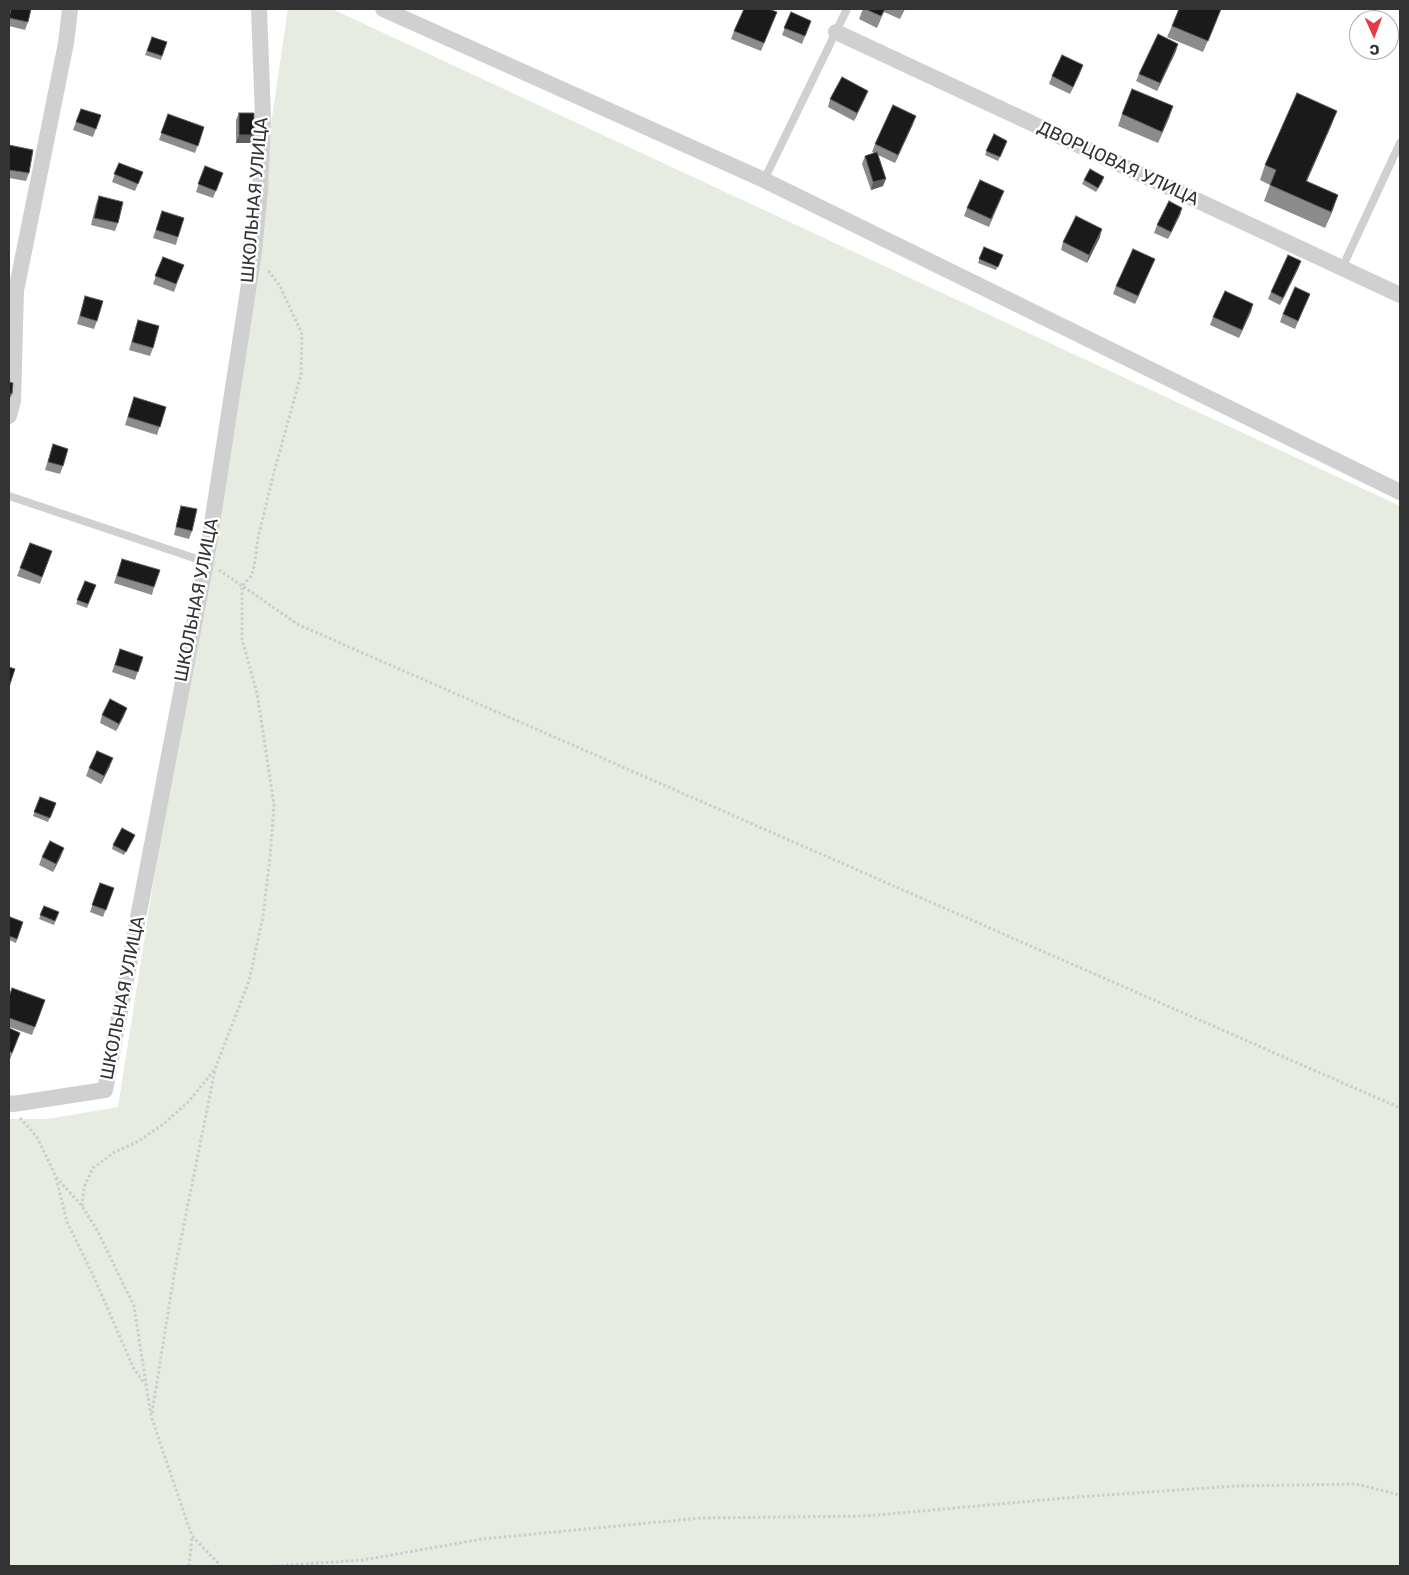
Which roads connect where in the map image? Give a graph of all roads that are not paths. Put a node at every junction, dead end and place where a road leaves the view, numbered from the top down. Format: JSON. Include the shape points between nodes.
{"nodes":[{"id":1,"x":70,"y":9,"type":"edge"},
{"id":2,"x":259,"y":9,"type":"edge"},
{"id":3,"x":383,"y":9,"type":"edge"},
{"id":4,"x":847,"y":9,"type":"edge"},
{"id":5,"x":836,"y":32,"type":"junction"},
{"id":6,"x":1400,"y":143,"type":"edge"},
{"id":7,"x":764,"y":180,"type":"junction"},
{"id":8,"x":1342,"y":268,"type":"junction"},
{"id":9,"x":1400,"y":295,"type":"edge"},
{"id":10,"x":9,"y":416,"type":"edge"},
{"id":11,"x":1400,"y":492,"type":"edge"},
{"id":12,"x":9,"y":496,"type":"edge"},
{"id":13,"x":206,"y":562,"type":"junction"},
{"id":14,"x":11,"y":1104,"type":"edge"}],
"edges":[{"from":1,"to":10,"type":"street","via":[[16,291],[13,402]]},
{"from":2,"to":13,"type":"street","name":"ШКОЛЬНАЯ УЛИЦА","via":[[263,116],[260,190],[254,252]]},
{"from":3,"to":7,"type":"street"},
{"from":4,"to":5,"type":"lane"},
{"from":5,"to":7,"type":"lane"},
{"from":5,"to":8,"type":"street","name":"ДВОРЦОВАЯ УЛИЦА"},
{"from":6,"to":8,"type":"lane"},
{"from":7,"to":11,"type":"street"},
{"from":8,"to":9,"type":"street","name":"ДВОРЦОВАЯ УЛИЦА"},
{"from":12,"to":13,"type":"lane"},
{"from":13,"to":14,"type":"street","name":"ШКОЛЬНАЯ УЛИЦА","via":[[105,1090]]}]}
